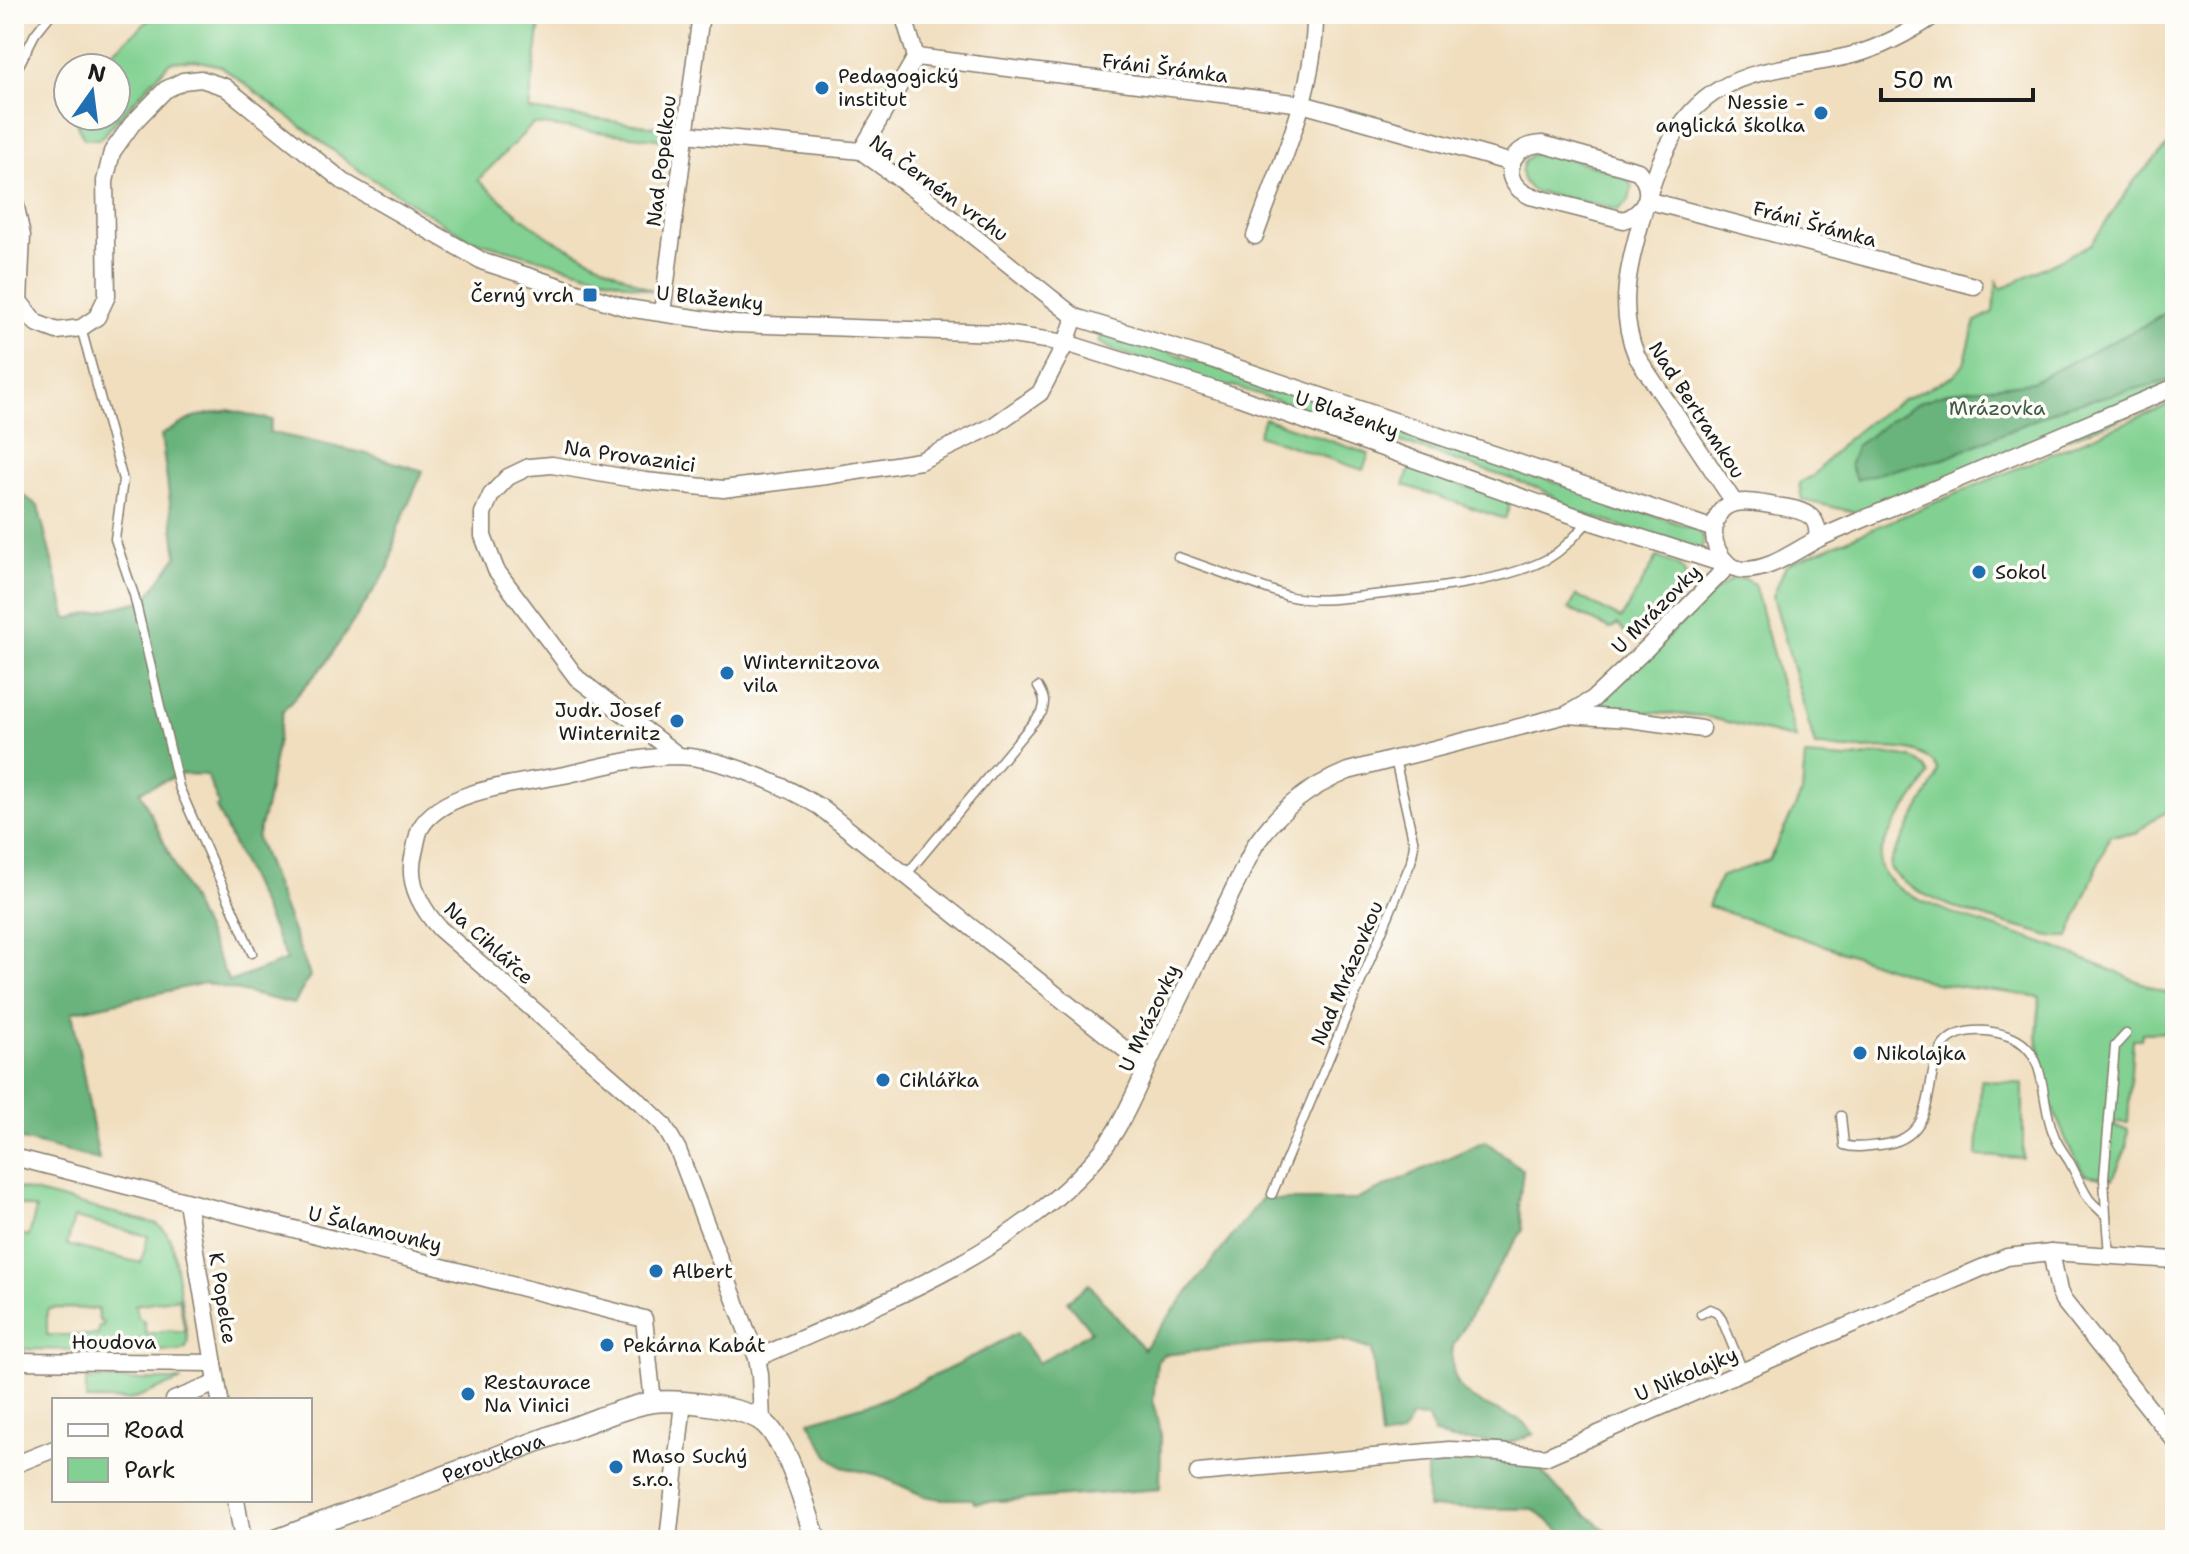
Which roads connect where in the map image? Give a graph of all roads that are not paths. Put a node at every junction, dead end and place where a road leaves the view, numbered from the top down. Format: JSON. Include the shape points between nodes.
{"nodes":[{"id":1,"x":51,"y":14,"type":"edge"},
{"id":2,"x":701,"y":14,"type":"edge"},
{"id":3,"x":903,"y":14,"type":"edge"},
{"id":4,"x":1315,"y":14,"type":"edge"},
{"id":5,"x":1936,"y":14,"type":"edge"},
{"id":6,"x":916,"y":57,"type":"junction"},
{"id":7,"x":14,"y":75,"type":"edge"},
{"id":8,"x":1302,"y":104,"type":"junction"},
{"id":9,"x":685,"y":134,"type":"junction"},
{"id":10,"x":861,"y":151,"type":"junction"},
{"id":11,"x":1512,"y":163,"type":"junction"},
{"id":12,"x":14,"y":197,"type":"edge"},
{"id":13,"x":1646,"y":200,"type":"junction"},
{"id":14,"x":1255,"y":236,"type":"dead end"},
{"id":15,"x":1974,"y":286,"type":"dead end"},
{"id":16,"x":662,"y":313,"type":"junction"},
{"id":17,"x":1075,"y":317,"type":"junction"},
{"id":18,"x":81,"y":328,"type":"junction"},
{"id":19,"x":1066,"y":343,"type":"junction"},
{"id":20,"x":2175,"y":387,"type":"edge"},
{"id":21,"x":1734,"y":502,"type":"junction"},
{"id":22,"x":1589,"y":521,"type":"junction"},
{"id":23,"x":1714,"y":529,"type":"junction"},
{"id":24,"x":1817,"y":539,"type":"junction"},
{"id":25,"x":1178,"y":557,"type":"dead end"},
{"id":26,"x":1729,"y":565,"type":"junction"},
{"id":27,"x":1038,"y":687,"type":"dead end"},
{"id":28,"x":1566,"y":715,"type":"junction"},
{"id":29,"x":1702,"y":729,"type":"dead end"},
{"id":30,"x":679,"y":756,"type":"junction"},
{"id":31,"x":1395,"y":759,"type":"junction"},
{"id":32,"x":906,"y":875,"type":"junction"},
{"id":33,"x":252,"y":953,"type":"dead end"},
{"id":34,"x":2126,"y":1034,"type":"dead end"},
{"id":35,"x":1147,"y":1067,"type":"junction"},
{"id":36,"x":1841,"y":1116,"type":"dead end"},
{"id":37,"x":14,"y":1157,"type":"edge"},
{"id":38,"x":1272,"y":1194,"type":"dead end"},
{"id":39,"x":187,"y":1202,"type":"junction"},
{"id":40,"x":2106,"y":1216,"type":"junction"},
{"id":41,"x":2051,"y":1252,"type":"junction"},
{"id":42,"x":2109,"y":1256,"type":"junction"},
{"id":43,"x":2175,"y":1260,"type":"edge"},
{"id":44,"x":1701,"y":1314,"type":"dead end"},
{"id":45,"x":757,"y":1358,"type":"junction"},
{"id":46,"x":14,"y":1361,"type":"edge"},
{"id":47,"x":214,"y":1363,"type":"junction"},
{"id":48,"x":1743,"y":1371,"type":"junction"},
{"id":49,"x":217,"y":1383,"type":"junction"},
{"id":50,"x":179,"y":1398,"type":"edge"},
{"id":51,"x":220,"y":1398,"type":"edge"},
{"id":52,"x":653,"y":1402,"type":"junction"},
{"id":53,"x":683,"y":1402,"type":"junction"},
{"id":54,"x":762,"y":1421,"type":"junction"},
{"id":55,"x":2175,"y":1441,"type":"edge"},
{"id":56,"x":52,"y":1450,"type":"edge"},
{"id":57,"x":14,"y":1465,"type":"edge"},
{"id":58,"x":1198,"y":1473,"type":"dead end"},
{"id":59,"x":236,"y":1502,"type":"edge"},
{"id":60,"x":243,"y":1540,"type":"edge"},
{"id":61,"x":276,"y":1540,"type":"edge"},
{"id":62,"x":668,"y":1540,"type":"edge"},
{"id":63,"x":816,"y":1540,"type":"edge"}],
"edges":[{"from":1,"to":7,"type":"lane"},
{"from":2,"to":9,"type":"street","name":"Nad Popelkou"},
{"from":3,"to":6,"type":"street"},
{"from":4,"to":8,"type":"street"},
{"from":5,"to":13,"type":"street","name":"Nad Bertramkou","via":[[1867,51],[1750,76],[1717,90],[1670,143]]},
{"from":6,"to":8,"type":"street","name":"Fráni Šrámka"},
{"from":6,"to":10,"type":"street"},
{"from":8,"to":11,"type":"street","name":"Fráni Šrámka"},
{"from":8,"to":14,"type":"street"},
{"from":9,"to":10,"type":"street","name":"Na Černém vrchu"},
{"from":9,"to":16,"type":"street","name":"Nad Popelkou"},
{"from":10,"to":17,"type":"street","name":"Na Černém vrchu"},
{"from":11,"to":13,"type":"street","via":[[1512,182],[1530,196],[1624,220]]},
{"from":11,"to":13,"type":"street","via":[[1521,148],[1542,144],[1630,167],[1643,177]]},
{"from":12,"to":18,"type":"street","via":[[22,236],[19,301],[36,323],[57,331]]},
{"from":13,"to":15,"type":"street","name":"Fráni Šrámka"},
{"from":13,"to":21,"type":"street","name":"Nad Bertramkou","via":[[1626,289],[1632,345]]},
{"from":16,"to":18,"type":"street","name":"U Blaženky","via":[[627,308],[484,262],[344,182],[225,87],[201,79],[165,90],[112,152],[105,181],[107,296],[97,317]]},
{"from":16,"to":19,"type":"street","name":"U Blaženky","via":[[735,324],[998,333]]},
{"from":17,"to":19,"type":"street"},
{"from":17,"to":23,"type":"street","name":"U Blaženky"},
{"from":18,"to":33,"type":"lane","via":[[123,480],[115,539],[134,595],[179,787]]},
{"from":19,"to":22,"type":"street","name":"U Blaženky","via":[[1238,397]]},
{"from":19,"to":30,"type":"street","name":"Na Provaznici","via":[[1040,393],[993,426],[920,461],[723,489],[552,465],[529,467],[508,477],[491,495],[483,513],[483,536],[496,570],[577,678]]},
{"from":20,"to":24,"type":"street"},
{"from":21,"to":23,"type":"street","name":"Nad Bertramkou","via":[[1719,512]]},
{"from":21,"to":24,"type":"street","via":[[1802,512],[1814,520]]},
{"from":22,"to":25,"type":"lane","via":[[1550,558],[1501,575],[1339,598],[1287,596]]},
{"from":22,"to":26,"type":"street","name":"U Blaženky"},
{"from":23,"to":26,"type":"street","via":[[1719,554]]},
{"from":24,"to":26,"type":"street","name":"U Mrázovky","via":[[1766,566],[1748,570]]},
{"from":26,"to":28,"type":"street","name":"U Mrázovky","via":[[1593,699]]},
{"from":27,"to":32,"type":"lane","via":[[1044,697],[1042,712]]},
{"from":28,"to":29,"type":"street","name":"U Mrázovky"},
{"from":28,"to":31,"type":"street","name":"U Mrázovky"},
{"from":30,"to":32,"type":"street","name":"Na Cihlářce","via":[[730,767],[798,793]]},
{"from":30,"to":45,"type":"street","name":"Na Cihlářce","via":[[465,794],[439,809],[421,828],[412,860],[416,894],[440,929],[663,1124],[678,1150]]},
{"from":31,"to":35,"type":"street","name":"U Mrázovky","via":[[1323,781],[1299,796],[1264,832]]},
{"from":31,"to":38,"type":"lane","name":"Nad Mrázovkou","via":[[1414,844],[1411,862]]},
{"from":32,"to":35,"type":"street","name":"Na Cihlářce"},
{"from":34,"to":40,"type":"lane","via":[[2115,1046],[2104,1178]]},
{"from":35,"to":45,"type":"street","name":"U Mrázovky","via":[[1123,1121],[1095,1159],[1011,1232],[930,1281]]},
{"from":36,"to":40,"type":"lane","via":[[1844,1145],[1851,1148],[1903,1140],[1923,1117],[1944,1043],[1971,1030],[2014,1037],[2036,1060],[2053,1134],[2090,1199]]},
{"from":37,"to":39,"type":"street","name":"U Šalamounky"},
{"from":39,"to":47,"type":"street","name":"K Popelce"},
{"from":39,"to":52,"type":"street","name":"U Šalamounky","via":[[644,1319]]},
{"from":40,"to":42,"type":"lane"},
{"from":41,"to":42,"type":"street","name":"U Nikolajky"},
{"from":41,"to":48,"type":"street","name":"U Nikolajky","via":[[2007,1257]]},
{"from":41,"to":55,"type":"street","via":[[2063,1300]]},
{"from":42,"to":43,"type":"street","name":"U Nikolajky"},
{"from":44,"to":48,"type":"lane","via":[[1717,1312]]},
{"from":45,"to":54,"type":"street","name":"Na Cihlářce"},
{"from":46,"to":47,"type":"street","name":"Houdova"},
{"from":47,"to":49,"type":"street","name":"K Popelce"},
{"from":48,"to":58,"type":"street","name":"U Nikolajky","via":[[1545,1457],[1449,1450]]},
{"from":49,"to":50,"type":"street"},
{"from":49,"to":51,"type":"street","name":"K Popelce"},
{"from":52,"to":53,"type":"street","name":"Peroutkova"},
{"from":52,"to":61,"type":"street","name":"Peroutkova"},
{"from":53,"to":54,"type":"street","name":"Peroutkova"},
{"from":53,"to":62,"type":"street"},
{"from":54,"to":63,"type":"street","via":[[786,1455]]},
{"from":56,"to":57,"type":"street"},
{"from":59,"to":60,"type":"street"}]}
